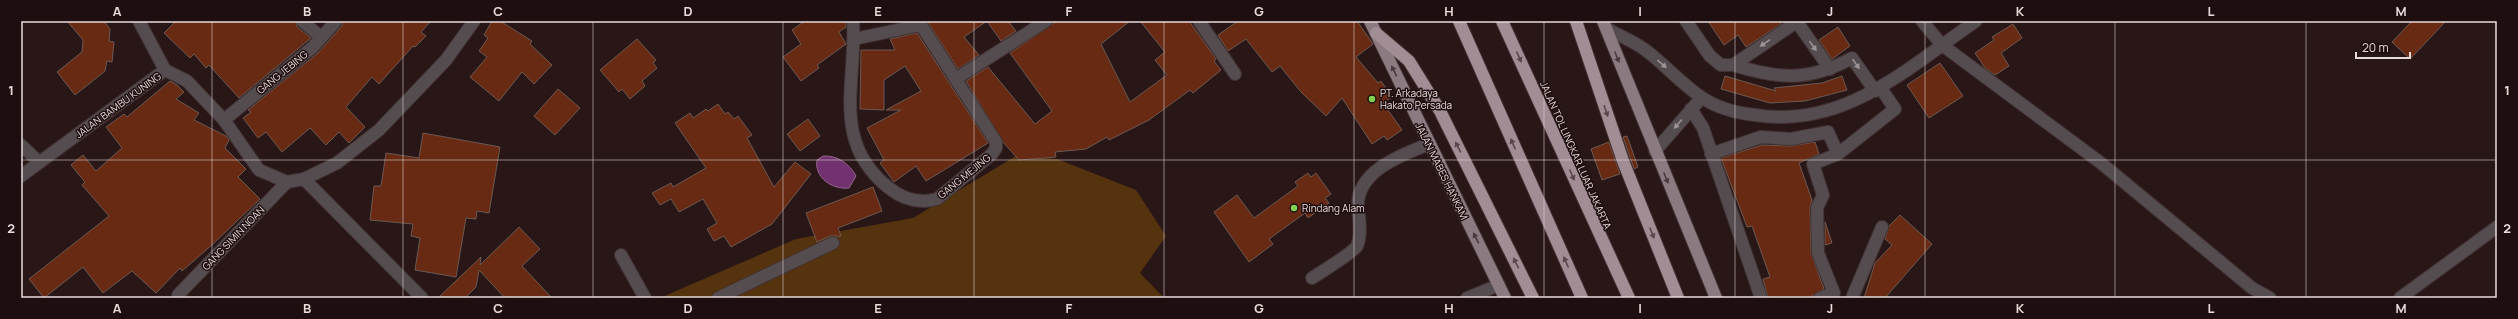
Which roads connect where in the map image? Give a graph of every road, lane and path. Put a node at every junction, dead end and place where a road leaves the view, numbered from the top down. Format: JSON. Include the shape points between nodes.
{"nodes":[{"id":1,"x":139,"y":21,"type":"edge"},
{"id":2,"x":302,"y":21,"type":"edge"},
{"id":3,"x":336,"y":21,"type":"edge"},
{"id":4,"x":474,"y":21,"type":"edge"},
{"id":5,"x":852,"y":21,"type":"edge"},
{"id":6,"x":1046,"y":21,"type":"edge"},
{"id":7,"x":1199,"y":21,"type":"edge"},
{"id":8,"x":1370,"y":21,"type":"edge"},
{"id":9,"x":1459,"y":21,"type":"edge"},
{"id":10,"x":1502,"y":21,"type":"edge"},
{"id":11,"x":1576,"y":21,"type":"edge"},
{"id":12,"x":1686,"y":21,"type":"edge"},
{"id":13,"x":1797,"y":21,"type":"edge"},
{"id":14,"x":1922,"y":21,"type":"edge"},
{"id":15,"x":1976,"y":21,"type":"edge"},
{"id":16,"x":924,"y":23,"type":"edge"},
{"id":17,"x":1604,"y":25,"type":"edge"},
{"id":18,"x":1376,"y":33,"type":"junction"},
{"id":19,"x":321,"y":37,"type":"junction"},
{"id":20,"x":854,"y":39,"type":"junction"},
{"id":21,"x":1942,"y":45,"type":"junction"},
{"id":22,"x":1734,"y":65,"type":"junction"},
{"id":23,"x":165,"y":70,"type":"junction"},
{"id":24,"x":1830,"y":70,"type":"junction"},
{"id":25,"x":1235,"y":74,"type":"dead end"},
{"id":26,"x":957,"y":78,"type":"junction"},
{"id":27,"x":1878,"y":89,"type":"junction"},
{"id":28,"x":1701,"y":98,"type":"junction"},
{"id":29,"x":1691,"y":109,"type":"junction"},
{"id":30,"x":224,"y":120,"type":"junction"},
{"id":31,"x":1429,"y":144,"type":"junction"},
{"id":32,"x":21,"y":145,"type":"edge"},
{"id":33,"x":1655,"y":151,"type":"junction"},
{"id":34,"x":1711,"y":154,"type":"junction"},
{"id":35,"x":1838,"y":154,"type":"junction"},
{"id":36,"x":39,"y":162,"type":"junction"},
{"id":37,"x":21,"y":176,"type":"edge"},
{"id":38,"x":304,"y":179,"type":"junction"},
{"id":39,"x":287,"y":182,"type":"junction"},
{"id":40,"x":1882,"y":227,"type":"dead end"},
{"id":41,"x":2497,"y":227,"type":"edge"},
{"id":42,"x":833,"y":243,"type":"dead end"},
{"id":43,"x":621,"y":255,"type":"dead end"},
{"id":44,"x":1312,"y":278,"type":"dead end"},
{"id":45,"x":1499,"y":285,"type":"junction"},
{"id":46,"x":178,"y":294,"type":"dead end"},
{"id":47,"x":422,"y":298,"type":"edge"},
{"id":48,"x":645,"y":298,"type":"edge"},
{"id":49,"x":718,"y":298,"type":"edge"},
{"id":50,"x":1467,"y":298,"type":"edge"},
{"id":51,"x":1505,"y":298,"type":"edge"},
{"id":52,"x":1533,"y":298,"type":"edge"},
{"id":53,"x":1582,"y":298,"type":"edge"},
{"id":54,"x":1629,"y":298,"type":"edge"},
{"id":55,"x":1678,"y":298,"type":"edge"},
{"id":56,"x":1716,"y":298,"type":"edge"},
{"id":57,"x":1761,"y":298,"type":"edge"},
{"id":58,"x":1820,"y":298,"type":"edge"},
{"id":59,"x":1852,"y":298,"type":"edge"},
{"id":60,"x":2270,"y":298,"type":"edge"},
{"id":61,"x":2400,"y":298,"type":"edge"}],
"edges":[{"from":1,"to":23,"type":"street"},
{"from":2,"to":19,"type":"street"},
{"from":3,"to":19,"type":"street","name":"GANG JEBING"},
{"from":4,"to":38,"type":"street","via":[[446,60],[379,130],[337,163]]},
{"from":5,"to":20,"type":"street","name":"GANG MEJING"},
{"from":6,"to":26,"type":"street"},
{"from":7,"to":25,"type":"street"},
{"from":8,"to":18,"type":"main road","name":"JALAN MABES HANKAM"},
{"from":53,"to":9,"type":"highway","one_way":true},
{"from":10,"to":54,"type":"highway","name":"JALAN TOL LINGKAR LUAR JAKARTA","one_way":true},
{"from":11,"to":55,"type":"highway","one_way":true,"via":[[1623,161]]},
{"from":12,"to":22,"type":"street","via":[[1710,56],[1721,65]]},
{"from":13,"to":22,"type":"street","one_way":true},
{"from":13,"to":24,"type":"street","one_way":true},
{"from":14,"to":21,"type":"street"},
{"from":15,"to":21,"type":"street"},
{"from":16,"to":20,"type":"street"},
{"from":16,"to":26,"type":"street"},
{"from":17,"to":28,"type":"street","one_way":true,"via":[[1647,50]]},
{"from":17,"to":33,"type":"main road","one_way":true},
{"from":31,"to":18,"type":"main road","name":"JALAN MABES HANKAM","one_way":true},
{"from":52,"to":18,"type":"highway","one_way":true,"via":[[1440,111],[1408,61]]},
{"from":19,"to":30,"type":"street","name":"GANG JEBING"},
{"from":20,"to":26,"type":"street","name":"GANG MEJING","via":[[849,110],[854,138],[871,169],[882,182],[904,198],[915,202],[937,199],[996,148],[996,142]]},
{"from":21,"to":27,"type":"street"},
{"from":21,"to":60,"type":"street","via":[[2101,163],[2252,288]]},
{"from":22,"to":24,"type":"street","via":[[1766,75],[1801,75]]},
{"from":23,"to":30,"type":"street","name":"JALAN BAMBU KUNING","via":[[187,81]]},
{"from":23,"to":36,"type":"street","name":"JALAN BAMBU KUNING"},
{"from":24,"to":27,"type":"street","one_way":true,"via":[[1852,58]]},
{"from":27,"to":28,"type":"street","via":[[1841,107],[1794,118],[1735,112]]},
{"from":27,"to":35,"type":"street","via":[[1895,109]]},
{"from":28,"to":29,"type":"street"},
{"from":29,"to":33,"type":"street","one_way":true},
{"from":29,"to":34,"type":"street","via":[[1703,128]]},
{"from":30,"to":39,"type":"street","name":"JALAN BAMBU KUNING","via":[[259,170]]},
{"from":31,"to":44,"type":"street","via":[[1404,155],[1369,176],[1358,195],[1359,235],[1356,247]]},
{"from":45,"to":31,"type":"main road","name":"JALAN MABES HANKAM","one_way":true},
{"from":32,"to":36,"type":"street"},
{"from":33,"to":56,"type":"main road","one_way":true},
{"from":34,"to":35,"type":"street","via":[[1760,137],[1790,139],[1828,132]]},
{"from":34,"to":57,"type":"street"},
{"from":35,"to":58,"type":"street","via":[[1813,164],[1823,195],[1817,208],[1818,253],[1834,293]]},
{"from":36,"to":37,"type":"street","name":"JALAN BAMBU KUNING"},
{"from":38,"to":39,"type":"street"},
{"from":38,"to":47,"type":"street"},
{"from":39,"to":46,"type":"street","name":"GANG SIMIN NOAN"},
{"from":40,"to":59,"type":"street"},
{"from":41,"to":61,"type":"street"},
{"from":42,"to":49,"type":"street"},
{"from":43,"to":48,"type":"street"},
{"from":45,"to":50,"type":"street"},
{"from":45,"to":51,"type":"main road","name":"JALAN MABES HANKAM"}]}
